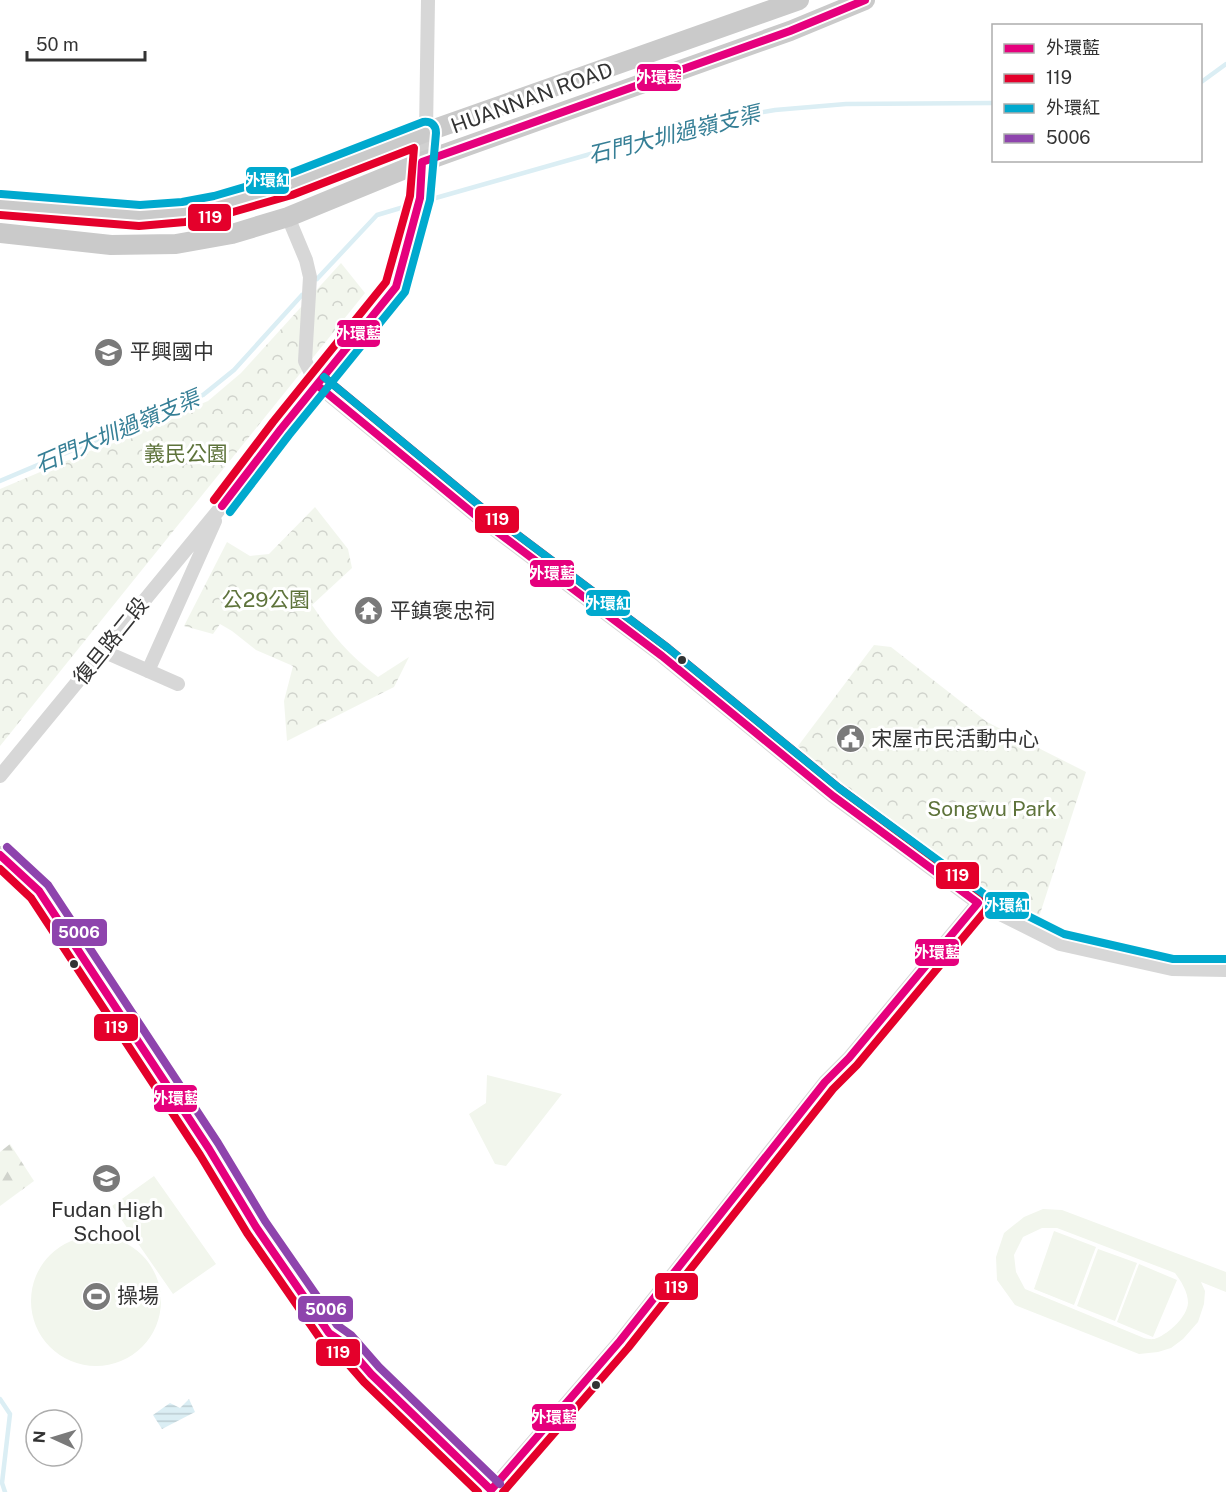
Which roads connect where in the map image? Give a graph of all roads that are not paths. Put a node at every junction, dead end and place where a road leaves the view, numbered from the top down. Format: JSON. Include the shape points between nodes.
{"nodes":[{"id":1,"x":428,"y":0,"type":"edge"},
{"id":2,"x":800,"y":0,"type":"edge"},
{"id":3,"x":865,"y":0,"type":"edge"},
{"id":4,"x":426,"y":132,"type":"junction"},
{"id":5,"x":422,"y":162,"type":"junction"},
{"id":6,"x":0,"y":204,"type":"edge"},
{"id":7,"x":288,"y":217,"type":"junction"},
{"id":8,"x":0,"y":233,"type":"edge"},
{"id":9,"x":317,"y":385,"type":"junction"},
{"id":10,"x":222,"y":506,"type":"junction"},
{"id":11,"x":102,"y":651,"type":"junction"},
{"id":12,"x":148,"y":671,"type":"junction"},
{"id":13,"x":178,"y":684,"type":"dead end"},
{"id":14,"x":0,"y":776,"type":"edge"},
{"id":15,"x":0,"y":855,"type":"edge"},
{"id":16,"x":978,"y":903,"type":"junction"},
{"id":17,"x":1226,"y":970,"type":"edge"},
{"id":18,"x":492,"y":1491,"type":"edge"}],
"edges":[{"from":1,"to":4,"type":"street"},
{"from":2,"to":4,"type":"main road","name":"HUANNAN ROAD"},
{"from":3,"to":5,"type":"main road","name":"HUANNAN ROAD","via":[[790,31]]},
{"from":4,"to":5,"type":"street"},
{"from":4,"to":6,"type":"main road","name":"HUANNAN ROAD","via":[[289,185],[216,207],[140,216]]},
{"from":5,"to":7,"type":"main road","name":"HUANNAN ROAD"},
{"from":5,"to":9,"type":"street","via":[[420,198],[396,287]]},
{"from":7,"to":8,"type":"main road","name":"HUANNAN ROAD","via":[[232,234],[176,244],[111,245]]},
{"from":7,"to":9,"type":"street","via":[[310,277],[305,361]]},
{"from":9,"to":10,"type":"street"},
{"from":9,"to":16,"type":"street","via":[[480,519],[662,656],[833,796]]},
{"from":10,"to":11,"type":"street","name":"復旦路二段"},
{"from":10,"to":12,"type":"street"},
{"from":11,"to":12,"type":"street"},
{"from":11,"to":14,"type":"street","name":"復旦路二段"},
{"from":12,"to":13,"type":"street"},
{"from":15,"to":18,"type":"street","via":[[39,891],[329,1333],[344,1343]]},
{"from":16,"to":17,"type":"street","via":[[1060,944],[1172,969]]},
{"from":16,"to":18,"type":"street","via":[[829,1077],[620,1341]]}]}
